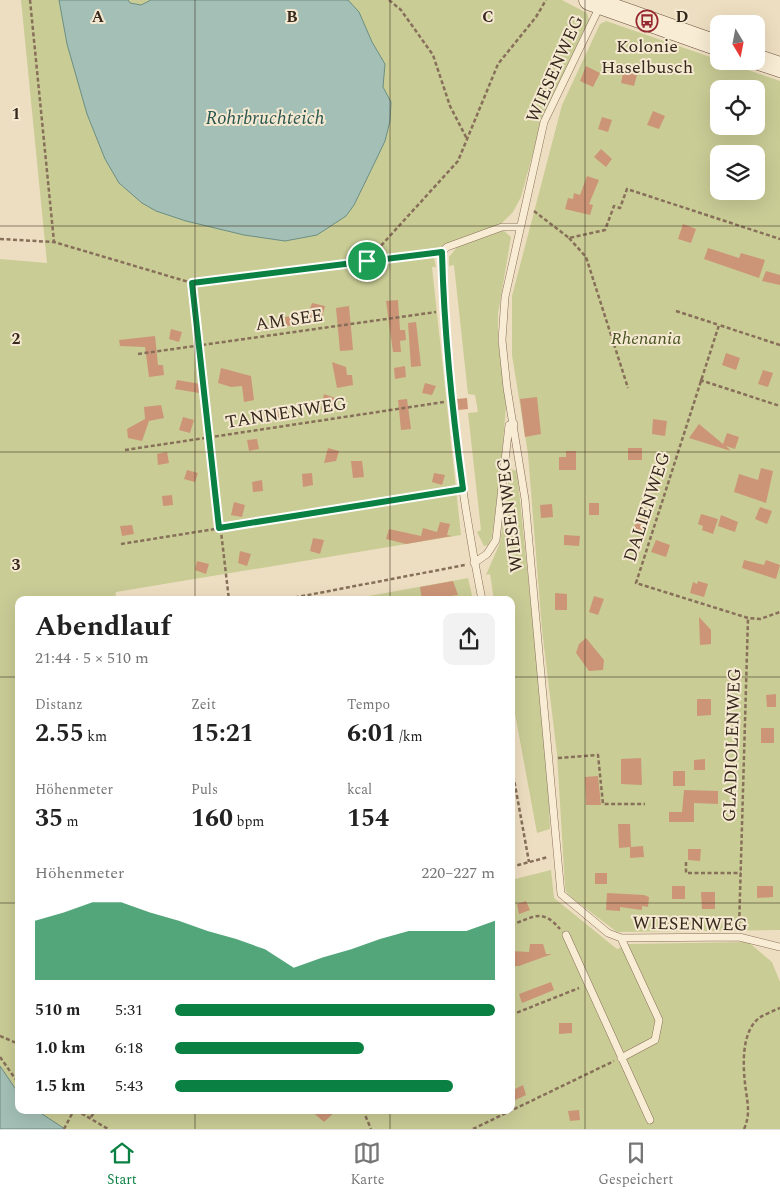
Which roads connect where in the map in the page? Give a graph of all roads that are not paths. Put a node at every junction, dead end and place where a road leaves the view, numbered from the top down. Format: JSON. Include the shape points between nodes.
{"nodes":[{"id":1,"x":595,"y":3,"type":"edge"},
{"id":2,"x":710,"y":43,"type":"edge"},
{"id":3,"x":765,"y":62,"type":"edge"},
{"id":4,"x":780,"y":67,"type":"edge"},
{"id":5,"x":519,"y":227,"type":"junction"},
{"id":6,"x":514,"y":424,"type":"junction"},
{"id":7,"x":474,"y":563,"type":"junction"},
{"id":8,"x":481,"y":596,"type":"edge"},
{"id":9,"x":566,"y":936,"type":"road end"},
{"id":10,"x":621,"y":938,"type":"junction"},
{"id":11,"x":780,"y":947,"type":"edge"},
{"id":12,"x":621,"y":1058,"type":"junction"},
{"id":13,"x":650,"y":1120,"type":"dead end"}],
"edges":[{"from":1,"to":2,"type":"street"},
{"from":1,"to":5,"type":"lane","name":"WIESENWEG","via":[[544,122]]},
{"from":3,"to":4,"type":"street"},
{"from":5,"to":6,"type":"lane","name":"WIESENWEG","via":[[505,297],[502,340]]},
{"from":5,"to":7,"type":"lane","via":[[502,227],[447,247],[442,252],[450,401]]},
{"from":6,"to":7,"type":"lane","via":[[509,425],[496,540],[488,554]]},
{"from":6,"to":10,"type":"lane","name":"WIESENWEG","via":[[525,499],[562,894],[608,933]]},
{"from":7,"to":8,"type":"lane"},
{"from":9,"to":12,"type":"lane"},
{"from":10,"to":11,"type":"lane","name":"WIESENWEG","via":[[739,937]]},
{"from":10,"to":12,"type":"lane","via":[[659,1020],[655,1040]]},
{"from":12,"to":13,"type":"lane"}]}
